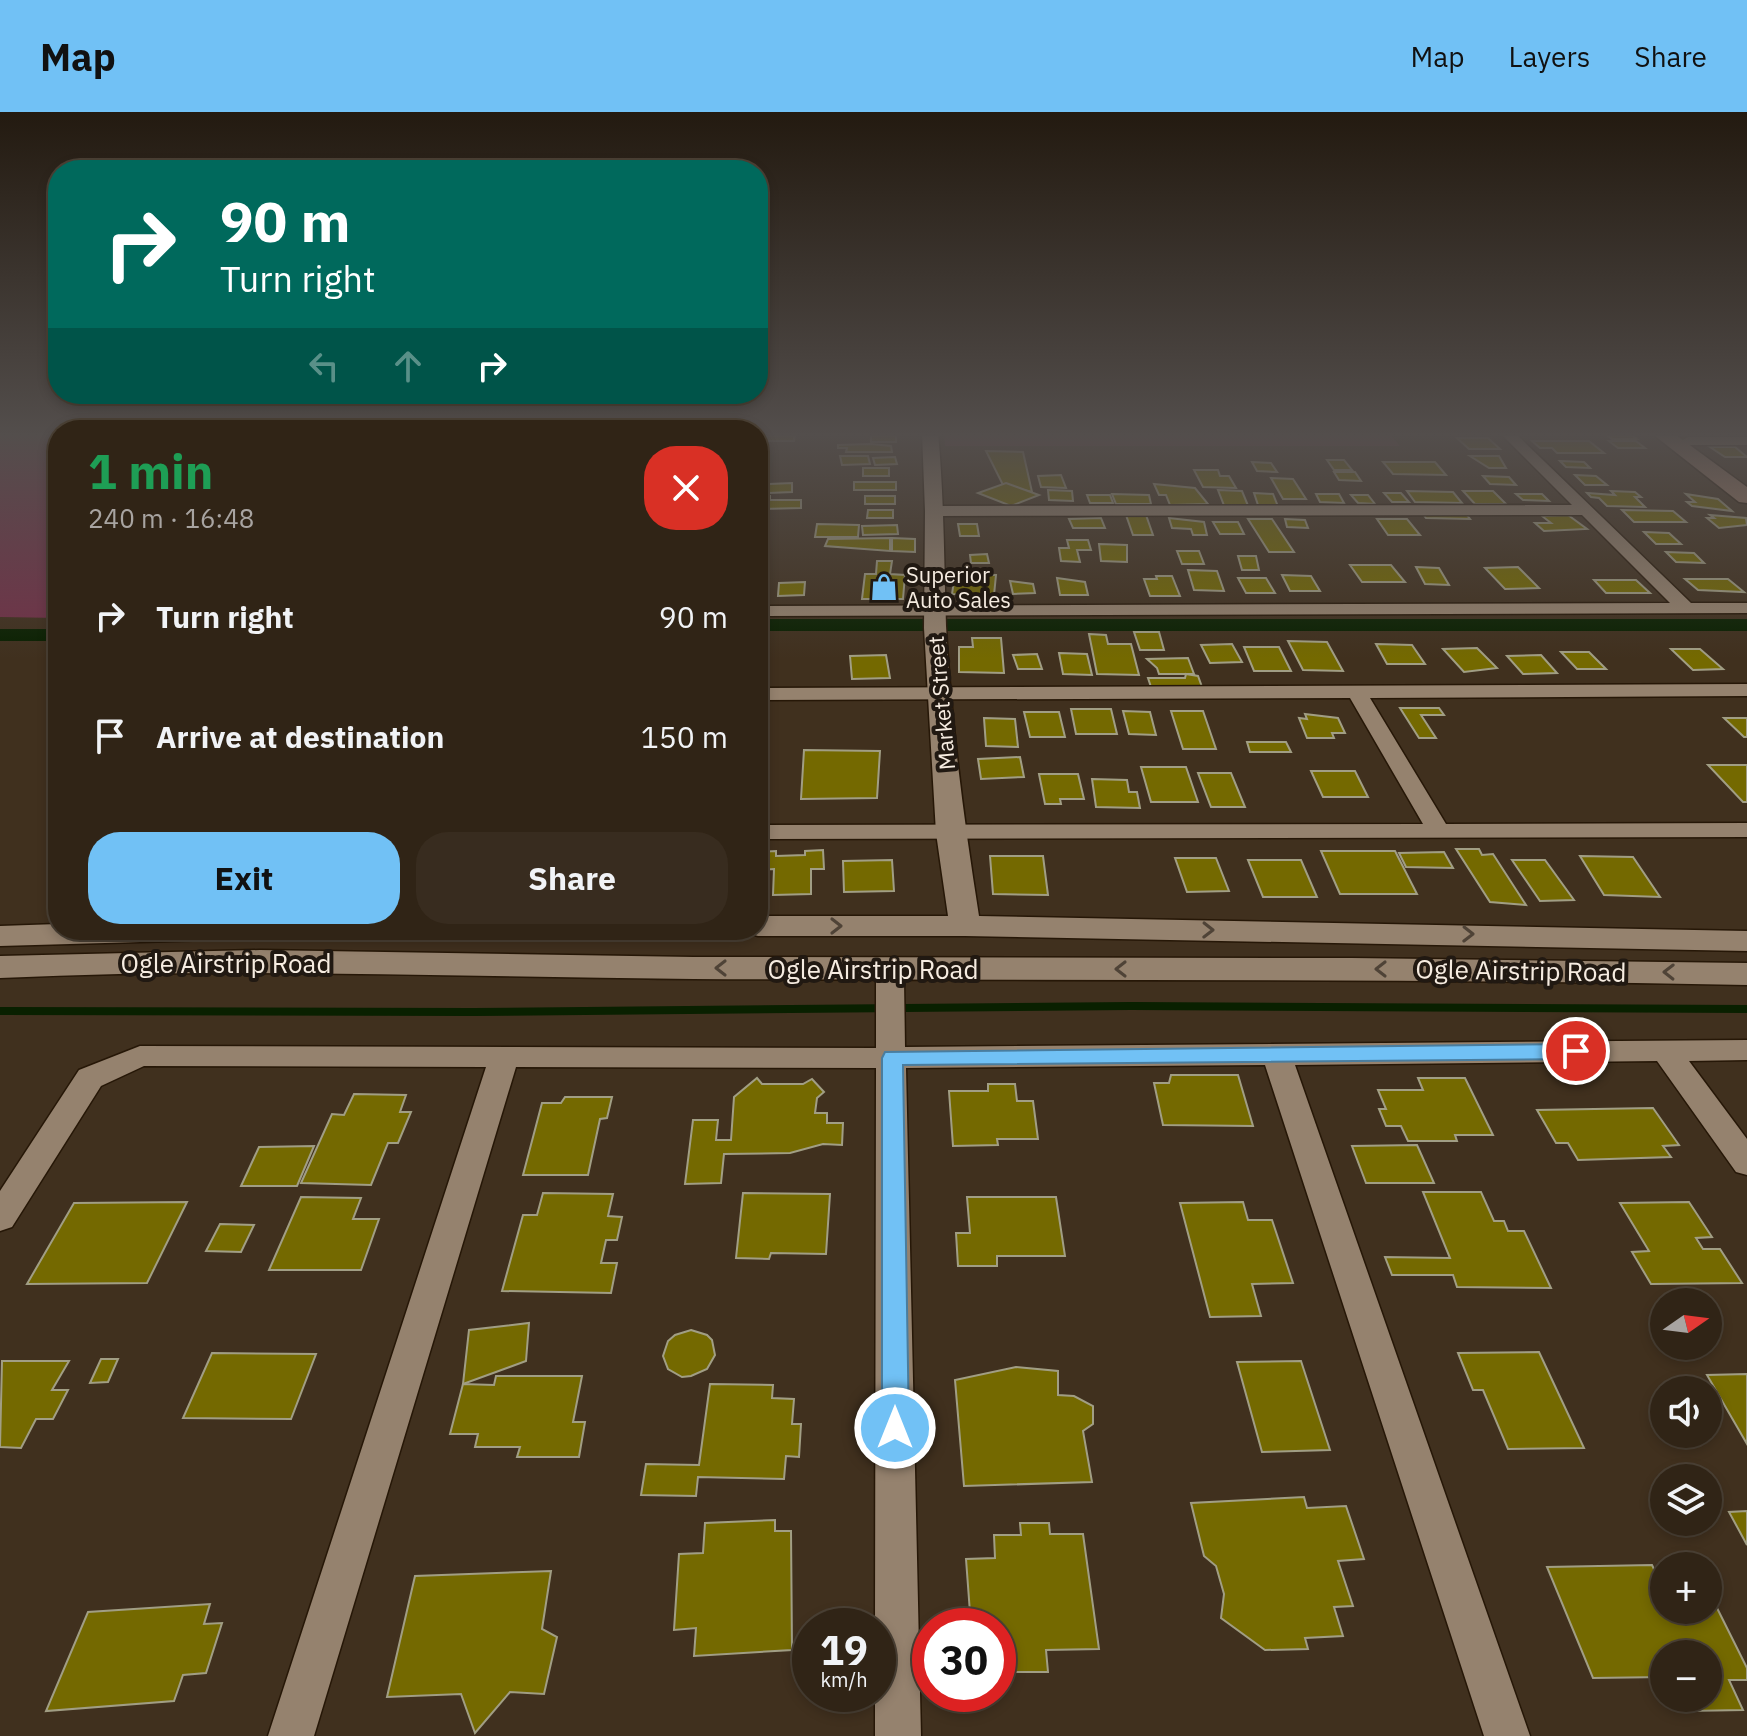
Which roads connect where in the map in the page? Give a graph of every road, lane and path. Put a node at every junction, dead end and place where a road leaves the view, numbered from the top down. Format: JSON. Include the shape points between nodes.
{"nodes":[{"id":1,"x":935,"y":508,"type":"edge"},
{"id":2,"x":1584,"y":508,"type":"edge"},
{"id":3,"x":1586,"y":510,"type":"junction"},
{"id":4,"x":935,"y":511,"type":"junction"},
{"id":5,"x":1686,"y":608,"type":"junction"},
{"id":6,"x":1747,"y":608,"type":"edge"},
{"id":7,"x":768,"y":611,"type":"edge"},
{"id":8,"x":935,"y":619,"type":"junction"},
{"id":9,"x":1747,"y":690,"type":"edge"},
{"id":10,"x":1357,"y":693,"type":"junction"},
{"id":11,"x":768,"y":694,"type":"edge"},
{"id":12,"x":942,"y":695,"type":"junction"},
{"id":13,"x":1438,"y":829,"type":"junction"},
{"id":14,"x":1747,"y":830,"type":"edge"},
{"id":15,"x":768,"y":832,"type":"edge"},
{"id":16,"x":951,"y":833,"type":"junction"},
{"id":17,"x":768,"y":926,"type":"edge"},
{"id":18,"x":965,"y":926,"type":"junction"},
{"id":19,"x":48,"y":935,"type":"edge"},
{"id":20,"x":0,"y":936,"type":"edge"},
{"id":21,"x":1747,"y":941,"type":"edge"},
{"id":22,"x":0,"y":967,"type":"edge"},
{"id":23,"x":1747,"y":974,"type":"edge"},
{"id":24,"x":892,"y":975,"type":"junction"},
{"id":25,"x":892,"y":1043,"type":"junction"},
{"id":26,"x":1665,"y":1050,"type":"junction"},
{"id":27,"x":1747,"y":1050,"type":"edge"},
{"id":28,"x":1277,"y":1056,"type":"junction"},
{"id":29,"x":504,"y":1057,"type":"junction"},
{"id":30,"x":1747,"y":1163,"type":"edge"},
{"id":31,"x":0,"y":1218,"type":"edge"},
{"id":32,"x":291,"y":1736,"type":"edge"},
{"id":33,"x":898,"y":1736,"type":"edge"},
{"id":34,"x":1507,"y":1736,"type":"edge"}],
"edges":[{"from":1,"to":4,"type":"street","name":"Market Street"},
{"from":2,"to":3,"type":"street"},
{"from":3,"to":4,"type":"street"},
{"from":3,"to":5,"type":"street"},
{"from":4,"to":8,"type":"street","name":"Market Street"},
{"from":5,"to":6,"type":"street"},
{"from":5,"to":8,"type":"street"},
{"from":7,"to":8,"type":"street"},
{"from":8,"to":12,"type":"street","name":"Market Street"},
{"from":9,"to":10,"type":"street"},
{"from":10,"to":12,"type":"street"},
{"from":10,"to":13,"type":"street"},
{"from":11,"to":12,"type":"street"},
{"from":12,"to":16,"type":"street","name":"Market Street"},
{"from":13,"to":14,"type":"street"},
{"from":13,"to":16,"type":"street"},
{"from":15,"to":16,"type":"street"},
{"from":16,"to":18,"type":"street","name":"Market Street"},
{"from":17,"to":18,"type":"street","name":"Ogle Airstrip Road","one_way":true},
{"from":18,"to":21,"type":"street","name":"Ogle Airstrip Road","one_way":true},
{"from":19,"to":20,"type":"street","name":"Ogle Airstrip Road"},
{"from":24,"to":22,"type":"street","name":"Ogle Airstrip Road","one_way":true,"via":[[386,962]]},
{"from":23,"to":24,"type":"street","name":"Ogle Airstrip Road","one_way":true,"via":[[1524,969]]},
{"from":24,"to":25,"type":"street"},
{"from":25,"to":28,"type":"street"},
{"from":25,"to":29,"type":"street"},
{"from":25,"to":33,"type":"street"},
{"from":26,"to":27,"type":"street"},
{"from":26,"to":28,"type":"street"},
{"from":26,"to":30,"type":"street"},
{"from":28,"to":34,"type":"street"},
{"from":29,"to":31,"type":"street","via":[[140,1056],[90,1078]]},
{"from":29,"to":32,"type":"street"}]}
